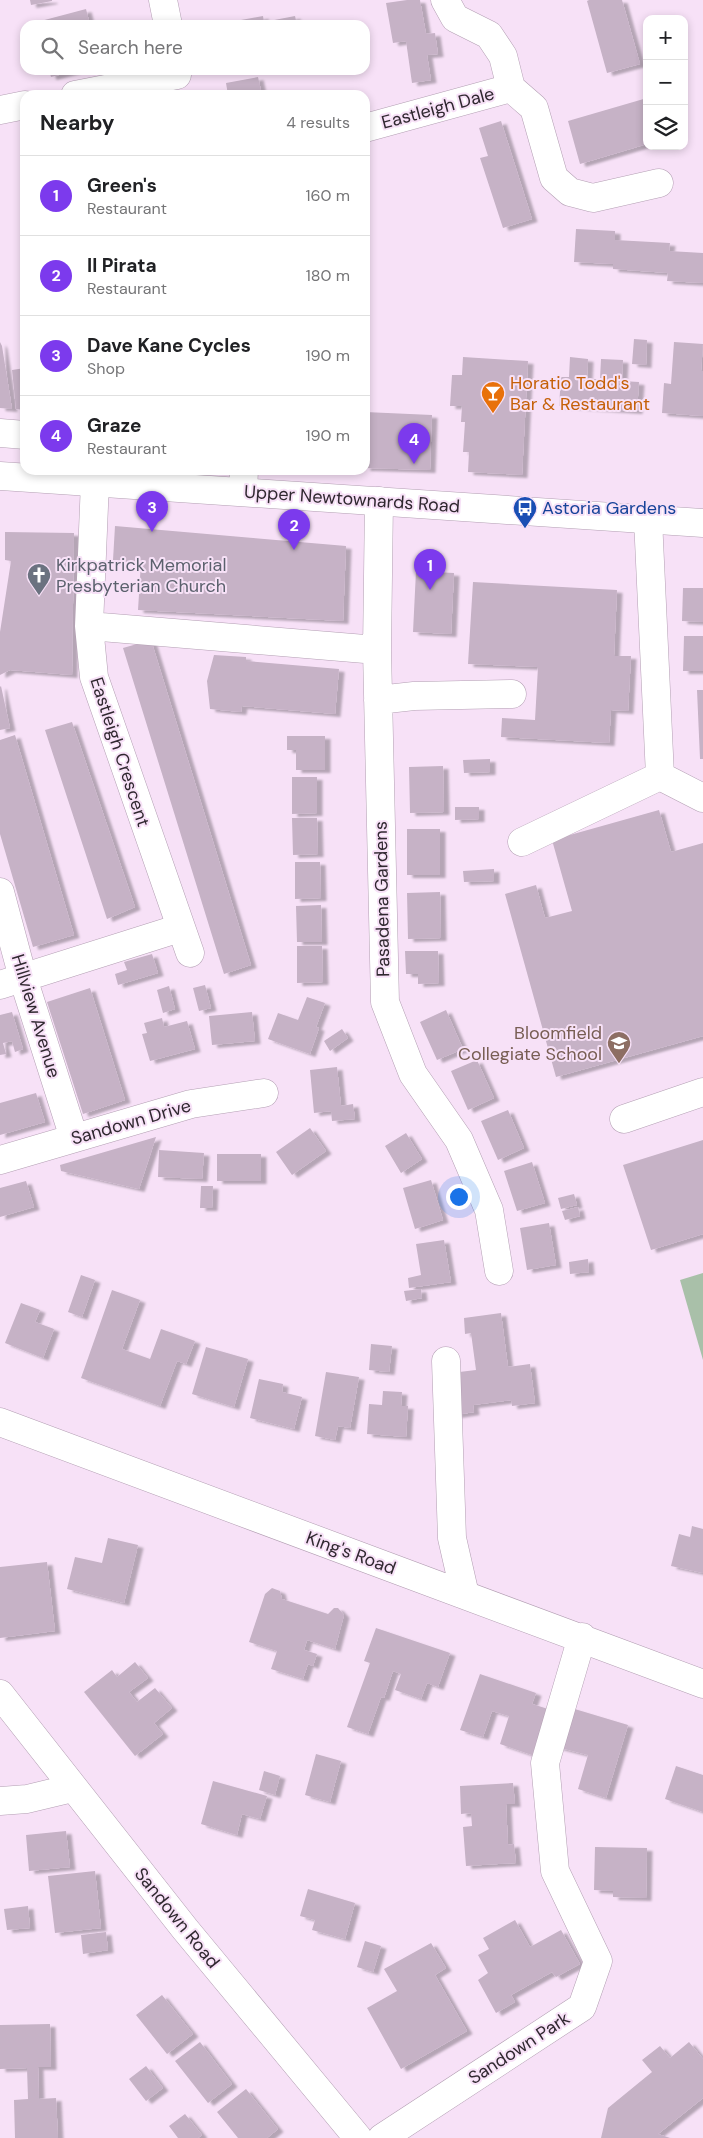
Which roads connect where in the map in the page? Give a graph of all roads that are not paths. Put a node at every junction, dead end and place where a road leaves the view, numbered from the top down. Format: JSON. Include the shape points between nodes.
{"nodes":[{"id":1,"x":163,"y":0,"type":"edge"},
{"id":2,"x":445,"y":0,"type":"edge"},
{"id":3,"x":167,"y":20,"type":"edge"},
{"id":4,"x":178,"y":80,"type":"edge"},
{"id":5,"x":511,"y":88,"type":"junction"},
{"id":6,"x":109,"y":90,"type":"edge"},
{"id":7,"x":20,"y":106,"type":"edge"},
{"id":8,"x":0,"y":110,"type":"edge"},
{"id":9,"x":370,"y":127,"type":"edge"},
{"id":10,"x":659,"y":183,"type":"dead end"},
{"id":11,"x":0,"y":434,"type":"edge"},
{"id":12,"x":20,"y":435,"type":"edge"},
{"id":13,"x":0,"y":476,"type":"edge"},
{"id":14,"x":244,"y":481,"type":"edge"},
{"id":15,"x":95,"y":482,"type":"junction"},
{"id":16,"x":379,"y":501,"type":"junction"},
{"id":17,"x":648,"y":519,"type":"junction"},
{"id":18,"x":703,"y":523,"type":"edge"},
{"id":19,"x":89,"y":626,"type":"junction"},
{"id":20,"x":377,"y":650,"type":"junction"},
{"id":21,"x":512,"y":694,"type":"dead end"},
{"id":22,"x":378,"y":700,"type":"junction"},
{"id":23,"x":660,"y":776,"type":"junction"},
{"id":24,"x":703,"y":798,"type":"edge"},
{"id":25,"x":522,"y":842,"type":"dead end"},
{"id":26,"x":0,"y":892,"type":"edge"},
{"id":27,"x":180,"y":928,"type":"junction"},
{"id":28,"x":190,"y":952,"type":"dead end"},
{"id":29,"x":11,"y":982,"type":"edge"},
{"id":30,"x":703,"y":1092,"type":"edge"},
{"id":31,"x":264,"y":1093,"type":"dead end"},
{"id":32,"x":624,"y":1119,"type":"dead end"},
{"id":33,"x":74,"y":1138,"type":"junction"},
{"id":34,"x":0,"y":1160,"type":"edge"},
{"id":35,"x":499,"y":1271,"type":"dead end"},
{"id":36,"x":446,"y":1361,"type":"dead end"},
{"id":37,"x":0,"y":1422,"type":"edge"},
{"id":38,"x":465,"y":1595,"type":"junction"},
{"id":39,"x":582,"y":1637,"type":"junction"},
{"id":40,"x":703,"y":1684,"type":"edge"},
{"id":41,"x":0,"y":1694,"type":"edge"},
{"id":42,"x":74,"y":1788,"type":"junction"},
{"id":43,"x":0,"y":1801,"type":"edge"},
{"id":44,"x":358,"y":2138,"type":"edge"},
{"id":45,"x":382,"y":2138,"type":"edge"}],
"edges":[{"from":1,"to":3,"type":"street"},
{"from":2,"to":5,"type":"street","name":"Eastleigh Dale","via":[[455,18],[489,35],[503,56]]},
{"from":4,"to":6,"type":"street"},
{"from":5,"to":9,"type":"street","name":"Eastleigh Dale"},
{"from":5,"to":10,"type":"street","name":"Eastleigh Dale","via":[[534,108],[554,178],[570,192],[593,198]]},
{"from":7,"to":8,"type":"street"},
{"from":11,"to":12,"type":"street"},
{"from":13,"to":15,"type":"street","name":"Upper Newtownards Road"},
{"from":14,"to":15,"type":"street","name":"Upper Newtownards Road"},
{"from":14,"to":16,"type":"street","name":"Upper Newtownards Road"},
{"from":15,"to":19,"type":"street","name":"Eastleigh Crescent"},
{"from":16,"to":17,"type":"street","name":"Upper Newtownards Road"},
{"from":16,"to":20,"type":"street","name":"Pasadena Gardens"},
{"from":17,"to":18,"type":"street","name":"Upper Newtownards Road"},
{"from":17,"to":23,"type":"street"},
{"from":19,"to":20,"type":"street"},
{"from":19,"to":27,"type":"street","name":"Eastleigh Crescent","via":[[94,677]]},
{"from":20,"to":22,"type":"street","name":"Pasadena Gardens"},
{"from":21,"to":22,"type":"street"},
{"from":22,"to":35,"type":"street","name":"Pasadena Gardens","via":[[385,1002],[413,1074],[459,1140],[489,1210]]},
{"from":23,"to":24,"type":"street"},
{"from":23,"to":25,"type":"street"},
{"from":26,"to":29,"type":"street","name":"Hillview Avenue"},
{"from":27,"to":28,"type":"street","name":"Eastleigh Crescent"},
{"from":27,"to":29,"type":"street"},
{"from":29,"to":33,"type":"street","name":"Hillview Avenue"},
{"from":30,"to":32,"type":"street"},
{"from":31,"to":33,"type":"street","name":"Sandown Drive","via":[[191,1104]]},
{"from":33,"to":34,"type":"street","name":"Sandown Drive"},
{"from":36,"to":38,"type":"street","via":[[452,1538]]},
{"from":37,"to":38,"type":"street","name":"King's Road"},
{"from":38,"to":39,"type":"street","name":"King's Road"},
{"from":39,"to":40,"type":"street","name":"King's Road"},
{"from":39,"to":45,"type":"street","name":"Sandown Park","via":[[545,1763],[555,1871],[598,1961],[582,2007]]},
{"from":41,"to":42,"type":"street","name":"Sandown Road"},
{"from":42,"to":43,"type":"street"},
{"from":42,"to":44,"type":"street","name":"Sandown Road"}]}
